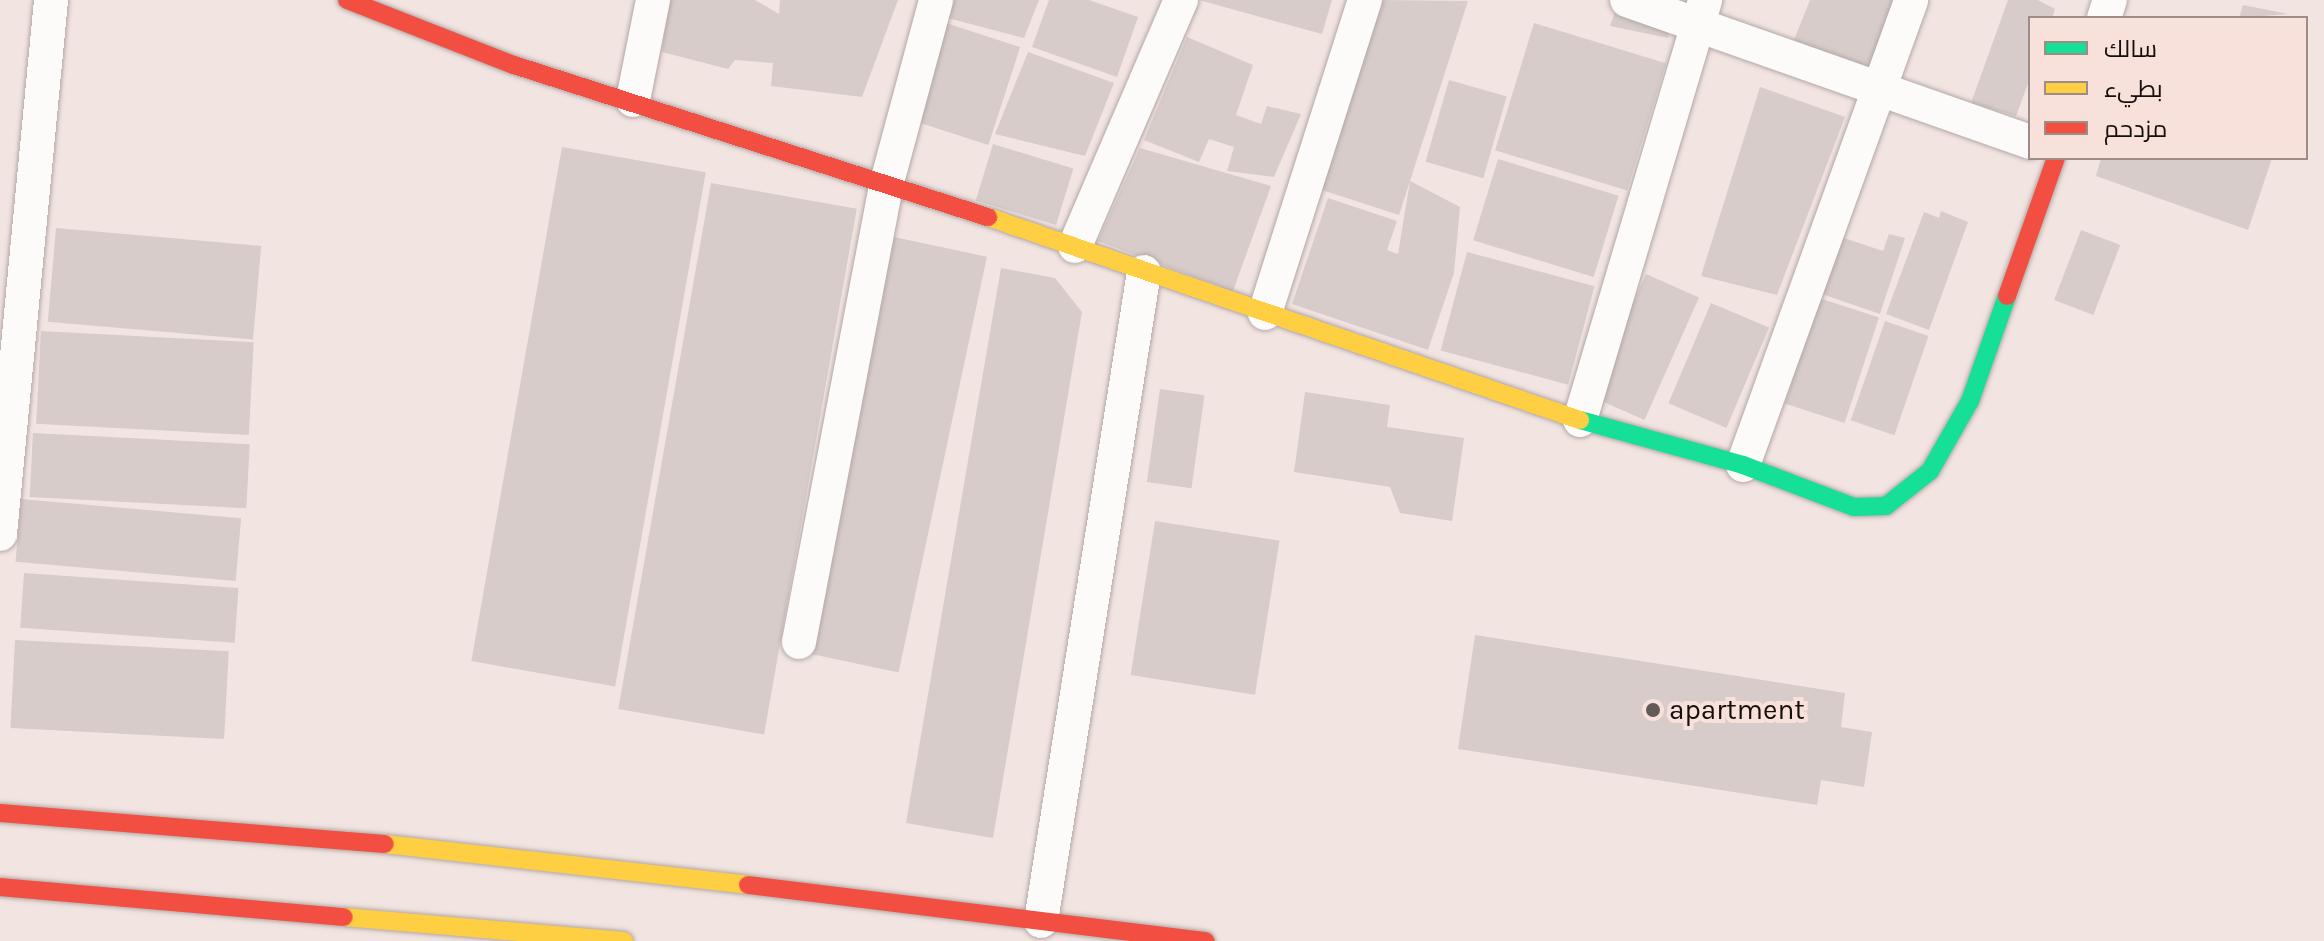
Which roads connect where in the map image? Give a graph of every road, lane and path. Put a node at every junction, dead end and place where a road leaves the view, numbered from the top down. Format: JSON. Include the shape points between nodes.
{"nodes":[{"id":1,"x":51,"y":0,"type":"edge"},
{"id":2,"x":347,"y":0,"type":"edge"},
{"id":3,"x":653,"y":0,"type":"edge"},
{"id":4,"x":936,"y":0,"type":"edge"},
{"id":5,"x":1181,"y":0,"type":"edge"},
{"id":6,"x":1365,"y":0,"type":"edge"},
{"id":7,"x":1627,"y":0,"type":"edge"},
{"id":8,"x":1911,"y":0,"type":"edge"},
{"id":9,"x":1701,"y":12,"type":"edge"},
{"id":10,"x":1880,"y":85,"type":"junction"},
{"id":11,"x":633,"y":100,"type":"junction"},
{"id":12,"x":2028,"y":141,"type":"edge"},
{"id":13,"x":2055,"y":160,"type":"edge"},
{"id":14,"x":887,"y":182,"type":"junction"},
{"id":15,"x":1075,"y":246,"type":"junction"},
{"id":16,"x":1144,"y":272,"type":"junction"},
{"id":17,"x":1265,"y":313,"type":"junction"},
{"id":18,"x":1580,"y":420,"type":"junction"},
{"id":19,"x":1743,"y":465,"type":"junction"},
{"id":20,"x":0,"y":534,"type":"edge"},
{"id":21,"x":799,"y":642,"type":"dead end"},
{"id":22,"x":0,"y":813,"type":"edge"},
{"id":23,"x":0,"y":887,"type":"edge"},
{"id":24,"x":1041,"y":921,"type":"junction"},
{"id":25,"x":624,"y":941,"type":"edge"},
{"id":26,"x":1206,"y":941,"type":"edge"}],
"edges":[{"from":1,"to":20,"type":"street"},
{"from":2,"to":11,"type":"street","via":[[514,65]]},
{"from":3,"to":11,"type":"street"},
{"from":4,"to":14,"type":"street"},
{"from":5,"to":15,"type":"street"},
{"from":6,"to":17,"type":"street"},
{"from":7,"to":9,"type":"street"},
{"from":8,"to":10,"type":"street"},
{"from":9,"to":10,"type":"street"},
{"from":9,"to":18,"type":"street"},
{"from":10,"to":12,"type":"street"},
{"from":10,"to":19,"type":"street"},
{"from":11,"to":14,"type":"street"},
{"from":13,"to":19,"type":"street","via":[[1970,401],[1930,471],[1886,506],[1854,507]]},
{"from":14,"to":15,"type":"street"},
{"from":14,"to":21,"type":"street"},
{"from":15,"to":16,"type":"street"},
{"from":16,"to":17,"type":"street"},
{"from":16,"to":24,"type":"street"},
{"from":17,"to":18,"type":"street"},
{"from":18,"to":19,"type":"street"},
{"from":22,"to":24,"type":"street","via":[[480,852]]},
{"from":23,"to":25,"type":"street"},
{"from":24,"to":26,"type":"street"}]}
